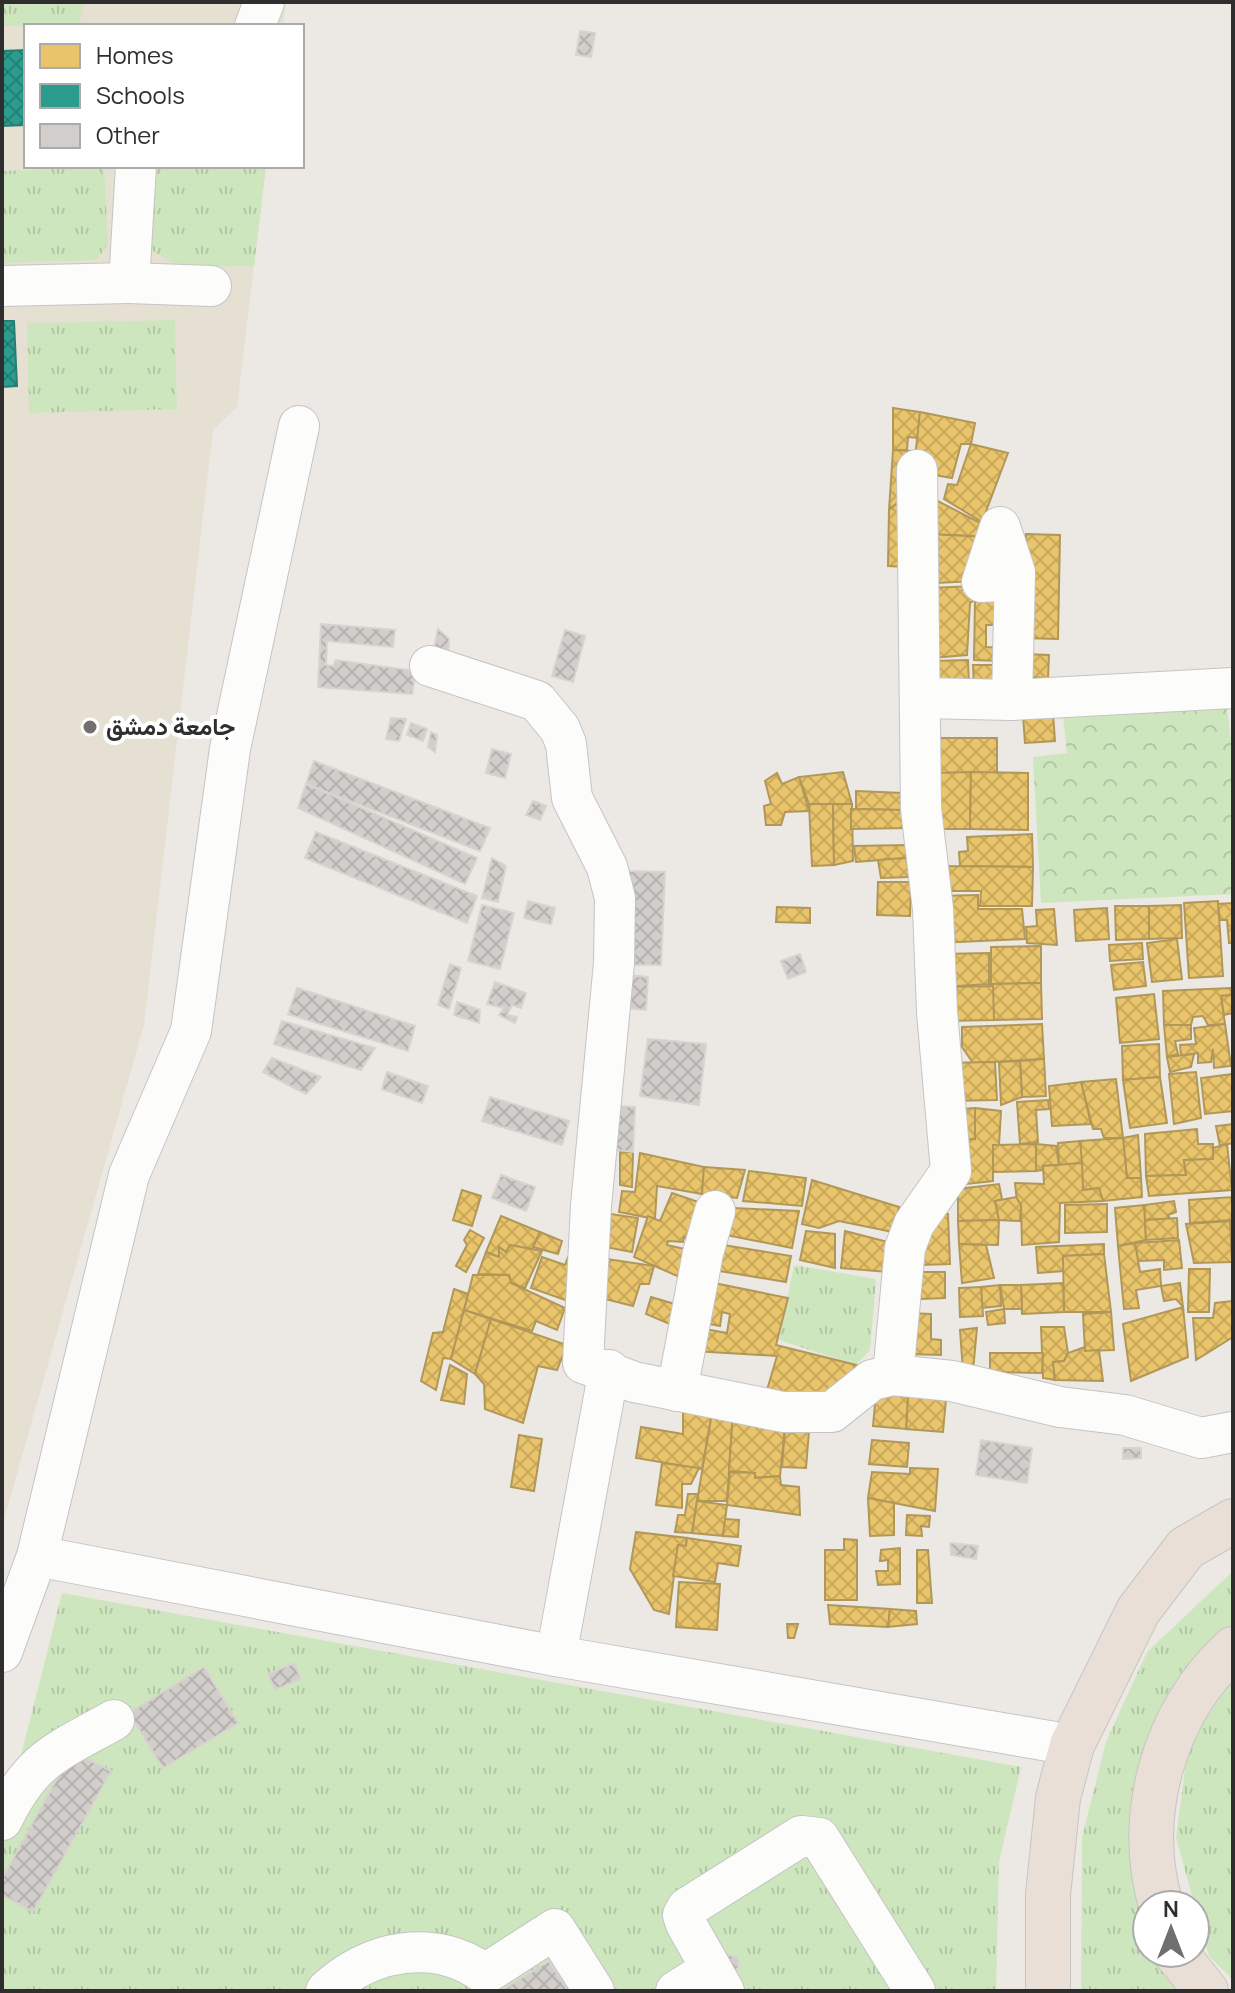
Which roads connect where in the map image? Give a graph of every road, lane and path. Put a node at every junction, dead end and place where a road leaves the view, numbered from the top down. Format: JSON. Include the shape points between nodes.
{"nodes":[{"id":1,"x":264,"y":2,"type":"edge"},
{"id":2,"x":256,"y":24,"type":"edge"},
{"id":3,"x":136,"y":168,"type":"edge"},
{"id":4,"x":129,"y":283,"type":"junction"},
{"id":5,"x":2,"y":286,"type":"edge"},
{"id":6,"x":211,"y":286,"type":"dead end"},
{"id":7,"x":299,"y":426,"type":"dead end"},
{"id":8,"x":917,"y":470,"type":"dead end"},
{"id":9,"x":1014,"y":580,"type":"dead end"},
{"id":10,"x":430,"y":666,"type":"dead end"},
{"id":11,"x":1233,"y":688,"type":"edge"},
{"id":12,"x":922,"y":698,"type":"junction"},
{"id":13,"x":1012,"y":700,"type":"junction"},
{"id":14,"x":715,"y":1211,"type":"dead end"},
{"id":15,"x":609,"y":1370,"type":"junction"},
{"id":16,"x":893,"y":1375,"type":"junction"},
{"id":17,"x":677,"y":1391,"type":"junction"},
{"id":18,"x":1233,"y":1432,"type":"edge"},
{"id":19,"x":1233,"y":1507,"type":"edge"},
{"id":20,"x":1233,"y":1521,"type":"edge"},
{"id":21,"x":1186,"y":1548,"type":"junction"},
{"id":22,"x":37,"y":1556,"type":"junction"},
{"id":23,"x":1233,"y":1649,"type":"edge"},
{"id":24,"x":2,"y":1652,"type":"edge"},
{"id":25,"x":556,"y":1656,"type":"junction"},
{"id":26,"x":114,"y":1720,"type":"dead end"},
{"id":27,"x":1072,"y":1745,"type":"junction"},
{"id":28,"x":2,"y":1820,"type":"edge"},
{"id":29,"x":1159,"y":1889,"type":"edge"},
{"id":30,"x":1189,"y":1969,"type":"edge"},
{"id":31,"x":717,"y":1980,"type":"edge"},
{"id":32,"x":326,"y":1991,"type":"edge"},
{"id":33,"x":594,"y":1991,"type":"edge"},
{"id":34,"x":676,"y":1991,"type":"edge"},
{"id":35,"x":915,"y":1991,"type":"edge"},
{"id":36,"x":1048,"y":1991,"type":"edge"},
{"id":37,"x":1206,"y":1991,"type":"edge"}],
"edges":[{"from":1,"to":2,"type":"street"},
{"from":3,"to":4,"type":"street"},
{"from":4,"to":5,"type":"street"},
{"from":4,"to":6,"type":"street"},
{"from":7,"to":22,"type":"street","via":[[230,749],[191,1031],[129,1175]]},
{"from":8,"to":12,"type":"street"},
{"from":9,"to":13,"type":"street"},
{"from":10,"to":15,"type":"street","via":[[537,701],[549,712],[566,744],[572,798],[607,867],[615,898],[583,1363]]},
{"from":11,"to":13,"type":"street"},
{"from":12,"to":13,"type":"street"},
{"from":12,"to":16,"type":"street","via":[[921,809],[951,1171],[914,1224],[905,1248]]},
{"from":14,"to":17,"type":"street"},
{"from":15,"to":17,"type":"street","via":[[634,1382]]},
{"from":15,"to":25,"type":"street"},
{"from":16,"to":17,"type":"street","via":[[872,1380],[832,1412],[783,1412]]},
{"from":16,"to":18,"type":"street","via":[[952,1381],[1060,1407],[1125,1415],[1201,1438]]},
{"from":19,"to":21,"type":"highway"},
{"from":20,"to":21,"type":"highway"},
{"from":21,"to":27,"type":"highway","via":[[1138,1611]]},
{"from":22,"to":24,"type":"street"},
{"from":22,"to":25,"type":"street"},
{"from":23,"to":29,"type":"highway","via":[[1215,1665],[1177,1719],[1157,1779],[1153,1838]]},
{"from":25,"to":27,"type":"street"},
{"from":26,"to":28,"type":"street","via":[[39,1764],[25,1777]]},
{"from":27,"to":36,"type":"highway","via":[[1058,1798],[1048,1895]]},
{"from":30,"to":37,"type":"highway"},
{"from":31,"to":34,"type":"street"},
{"from":31,"to":35,"type":"street","via":[[686,1924],[687,1908],[810,1834],[819,1838]]},
{"from":32,"to":33,"type":"street","via":[[361,1964],[407,1952],[454,1958],[485,1974],[555,1929]]}]}
